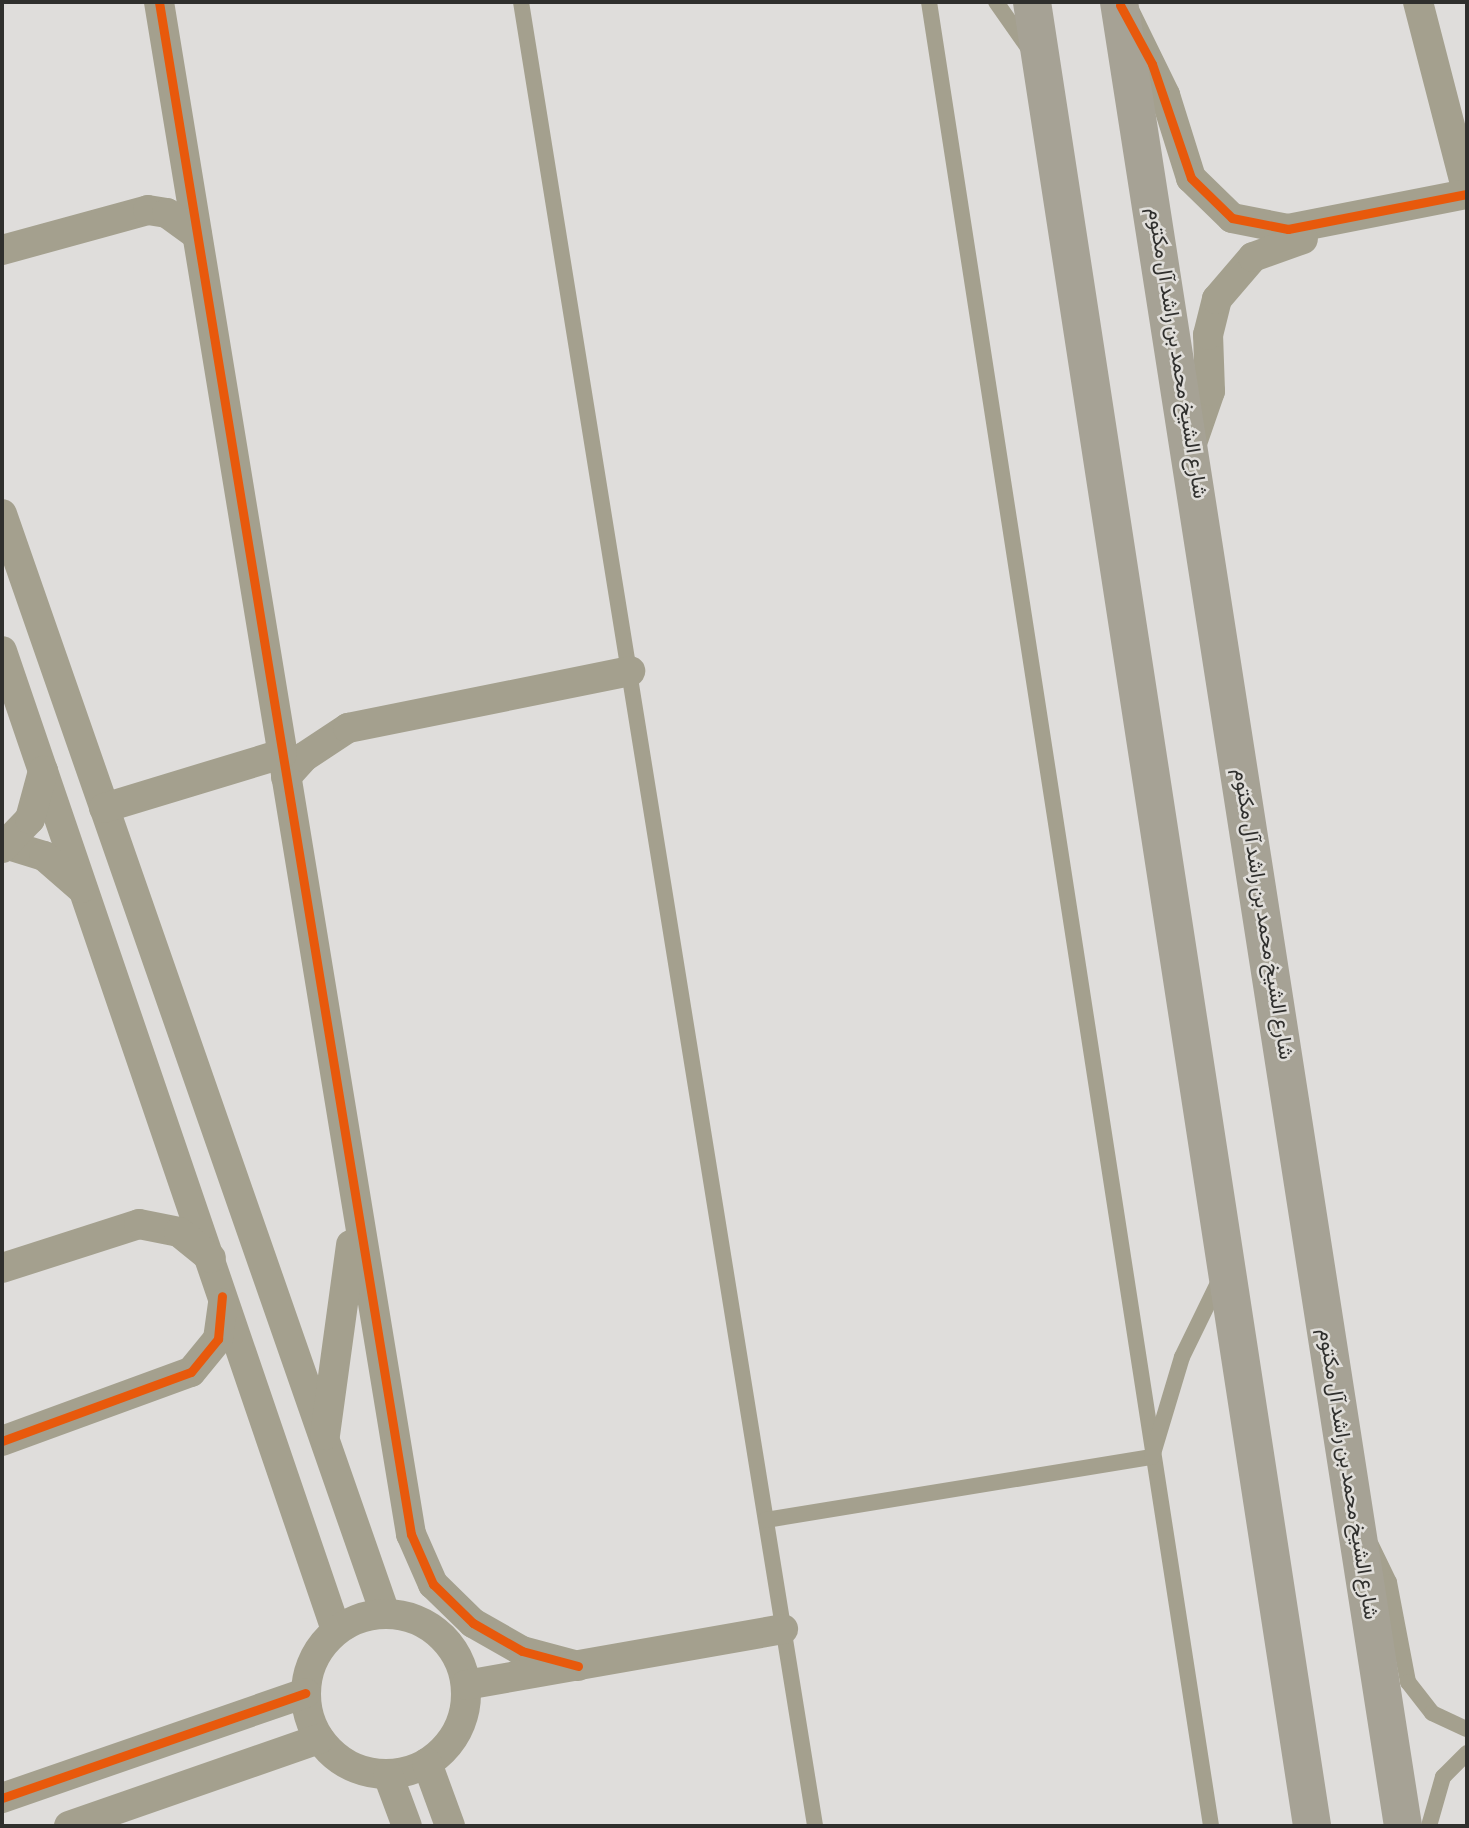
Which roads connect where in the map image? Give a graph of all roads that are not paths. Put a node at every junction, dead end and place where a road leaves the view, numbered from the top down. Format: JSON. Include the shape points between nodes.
{"nodes":[{"id":1,"x":159,"y":2,"type":"edge"},
{"id":2,"x":521,"y":2,"type":"edge"},
{"id":3,"x":929,"y":2,"type":"edge"},
{"id":4,"x":996,"y":2,"type":"edge"},
{"id":5,"x":1032,"y":2,"type":"edge"},
{"id":6,"x":1418,"y":2,"type":"edge"},
{"id":7,"x":1120,"y":3,"type":"edge"},
{"id":8,"x":1045,"y":73,"type":"junction"},
{"id":9,"x":1467,"y":193,"type":"edge"},
{"id":10,"x":1467,"y":212,"type":"edge"},
{"id":11,"x":197,"y":235,"type":"junction"},
{"id":12,"x":2,"y":250,"type":"edge"},
{"id":13,"x":1192,"y":443,"type":"junction"},
{"id":14,"x":2,"y":514,"type":"edge"},
{"id":15,"x":2,"y":651,"type":"edge"},
{"id":16,"x":630,"y":671,"type":"junction"},
{"id":17,"x":284,"y":766,"type":"junction"},
{"id":18,"x":43,"y":771,"type":"junction"},
{"id":19,"x":104,"y":808,"type":"junction"},
{"id":20,"x":5,"y":847,"type":"edge"},
{"id":21,"x":85,"y":892,"type":"junction"},
{"id":22,"x":353,"y":1213,"type":"junction"},
{"id":23,"x":211,"y":1258,"type":"junction"},
{"id":24,"x":1227,"y":1264,"type":"junction"},
{"id":25,"x":2,"y":1268,"type":"edge"},
{"id":26,"x":222,"y":1296,"type":"junction"},
{"id":27,"x":2,"y":1441,"type":"edge"},
{"id":28,"x":324,"y":1443,"type":"junction"},
{"id":29,"x":1152,"y":1457,"type":"junction"},
{"id":30,"x":766,"y":1520,"type":"junction"},
{"id":31,"x":1356,"y":1526,"type":"junction"},
{"id":32,"x":384,"y":1613,"type":"junction"},
{"id":33,"x":783,"y":1629,"type":"junction"},
{"id":34,"x":336,"y":1630,"type":"junction"},
{"id":35,"x":578,"y":1666,"type":"junction"},
{"id":36,"x":466,"y":1685,"type":"junction"},
{"id":37,"x":305,"y":1693,"type":"junction"},
{"id":38,"x":1467,"y":1729,"type":"edge"},
{"id":39,"x":320,"y":1740,"type":"junction"},
{"id":40,"x":1467,"y":1753,"type":"edge"},
{"id":41,"x":427,"y":1763,"type":"junction"},
{"id":42,"x":388,"y":1775,"type":"junction"},
{"id":43,"x":2,"y":1798,"type":"edge"},
{"id":44,"x":69,"y":1826,"type":"edge"},
{"id":45,"x":407,"y":1826,"type":"edge"},
{"id":46,"x":450,"y":1826,"type":"edge"},
{"id":47,"x":815,"y":1826,"type":"edge"},
{"id":48,"x":1211,"y":1826,"type":"edge"},
{"id":49,"x":1312,"y":1826,"type":"edge"},
{"id":50,"x":1403,"y":1826,"type":"edge"},
{"id":51,"x":1429,"y":1826,"type":"edge"}],
"edges":[{"from":1,"to":11,"type":"street"},
{"from":2,"to":16,"type":"lane"},
{"from":3,"to":29,"type":"lane"},
{"from":4,"to":8,"type":"lane"},
{"from":5,"to":8,"type":"highway"},
{"from":6,"to":9,"type":"street"},
{"from":7,"to":9,"type":"street","via":[[1165,95],[1191,178],[1232,218],[1288,229]]},
{"from":7,"to":13,"type":"highway","name":"شارع الشيخ محمد بن راشد آل مكتوم"},
{"from":8,"to":24,"type":"highway"},
{"from":10,"to":13,"type":"street","via":[[1287,241],[1238,268],[1211,317],[1210,391]]},
{"from":11,"to":12,"type":"street","via":[[175,217],[148,210]]},
{"from":11,"to":17,"type":"street"},
{"from":13,"to":31,"type":"highway","name":"شارع الشيخ محمد بن راشد آل مكتوم"},
{"from":14,"to":19,"type":"street"},
{"from":15,"to":18,"type":"street"},
{"from":16,"to":17,"type":"street","via":[[348,728]]},
{"from":16,"to":30,"type":"lane"},
{"from":17,"to":19,"type":"street"},
{"from":17,"to":22,"type":"street"},
{"from":18,"to":20,"type":"street","via":[[33,811]]},
{"from":18,"to":21,"type":"street"},
{"from":19,"to":28,"type":"street"},
{"from":20,"to":21,"type":"street","via":[[44,856]]},
{"from":21,"to":23,"type":"street"},
{"from":22,"to":28,"type":"street"},
{"from":22,"to":35,"type":"street","via":[[419,1561],[451,1605],[497,1639]]},
{"from":23,"to":25,"type":"street","via":[[179,1232],[139,1224]]},
{"from":23,"to":26,"type":"street"},
{"from":24,"to":29,"type":"lane","via":[[1182,1357]]},
{"from":24,"to":49,"type":"highway"},
{"from":26,"to":27,"type":"street","via":[[218,1339],[191,1372]]},
{"from":26,"to":34,"type":"street"},
{"from":28,"to":32,"type":"street"},
{"from":29,"to":30,"type":"lane"},
{"from":29,"to":48,"type":"lane"},
{"from":30,"to":33,"type":"lane"},
{"from":31,"to":38,"type":"lane","via":[[1389,1582],[1408,1682],[1432,1713]]},
{"from":31,"to":50,"type":"highway","name":"شارع الشيخ محمد بن راشد آل مكتوم"},
{"from":32,"to":34,"type":"street"},
{"from":32,"to":36,"type":"street","via":[[414,1618],[439,1633],[458,1656]]},
{"from":33,"to":35,"type":"street"},
{"from":33,"to":47,"type":"lane"},
{"from":34,"to":37,"type":"street","via":[[319,1647]]},
{"from":35,"to":36,"type":"street"},
{"from":36,"to":41,"type":"street","via":[[459,1730]]},
{"from":37,"to":39,"type":"street"},
{"from":37,"to":43,"type":"street"},
{"from":39,"to":42,"type":"street","via":[[362,1771]]},
{"from":39,"to":44,"type":"street"},
{"from":40,"to":51,"type":"lane","via":[[1443,1777]]},
{"from":41,"to":42,"type":"street"},
{"from":41,"to":46,"type":"street"},
{"from":42,"to":45,"type":"street"}]}
